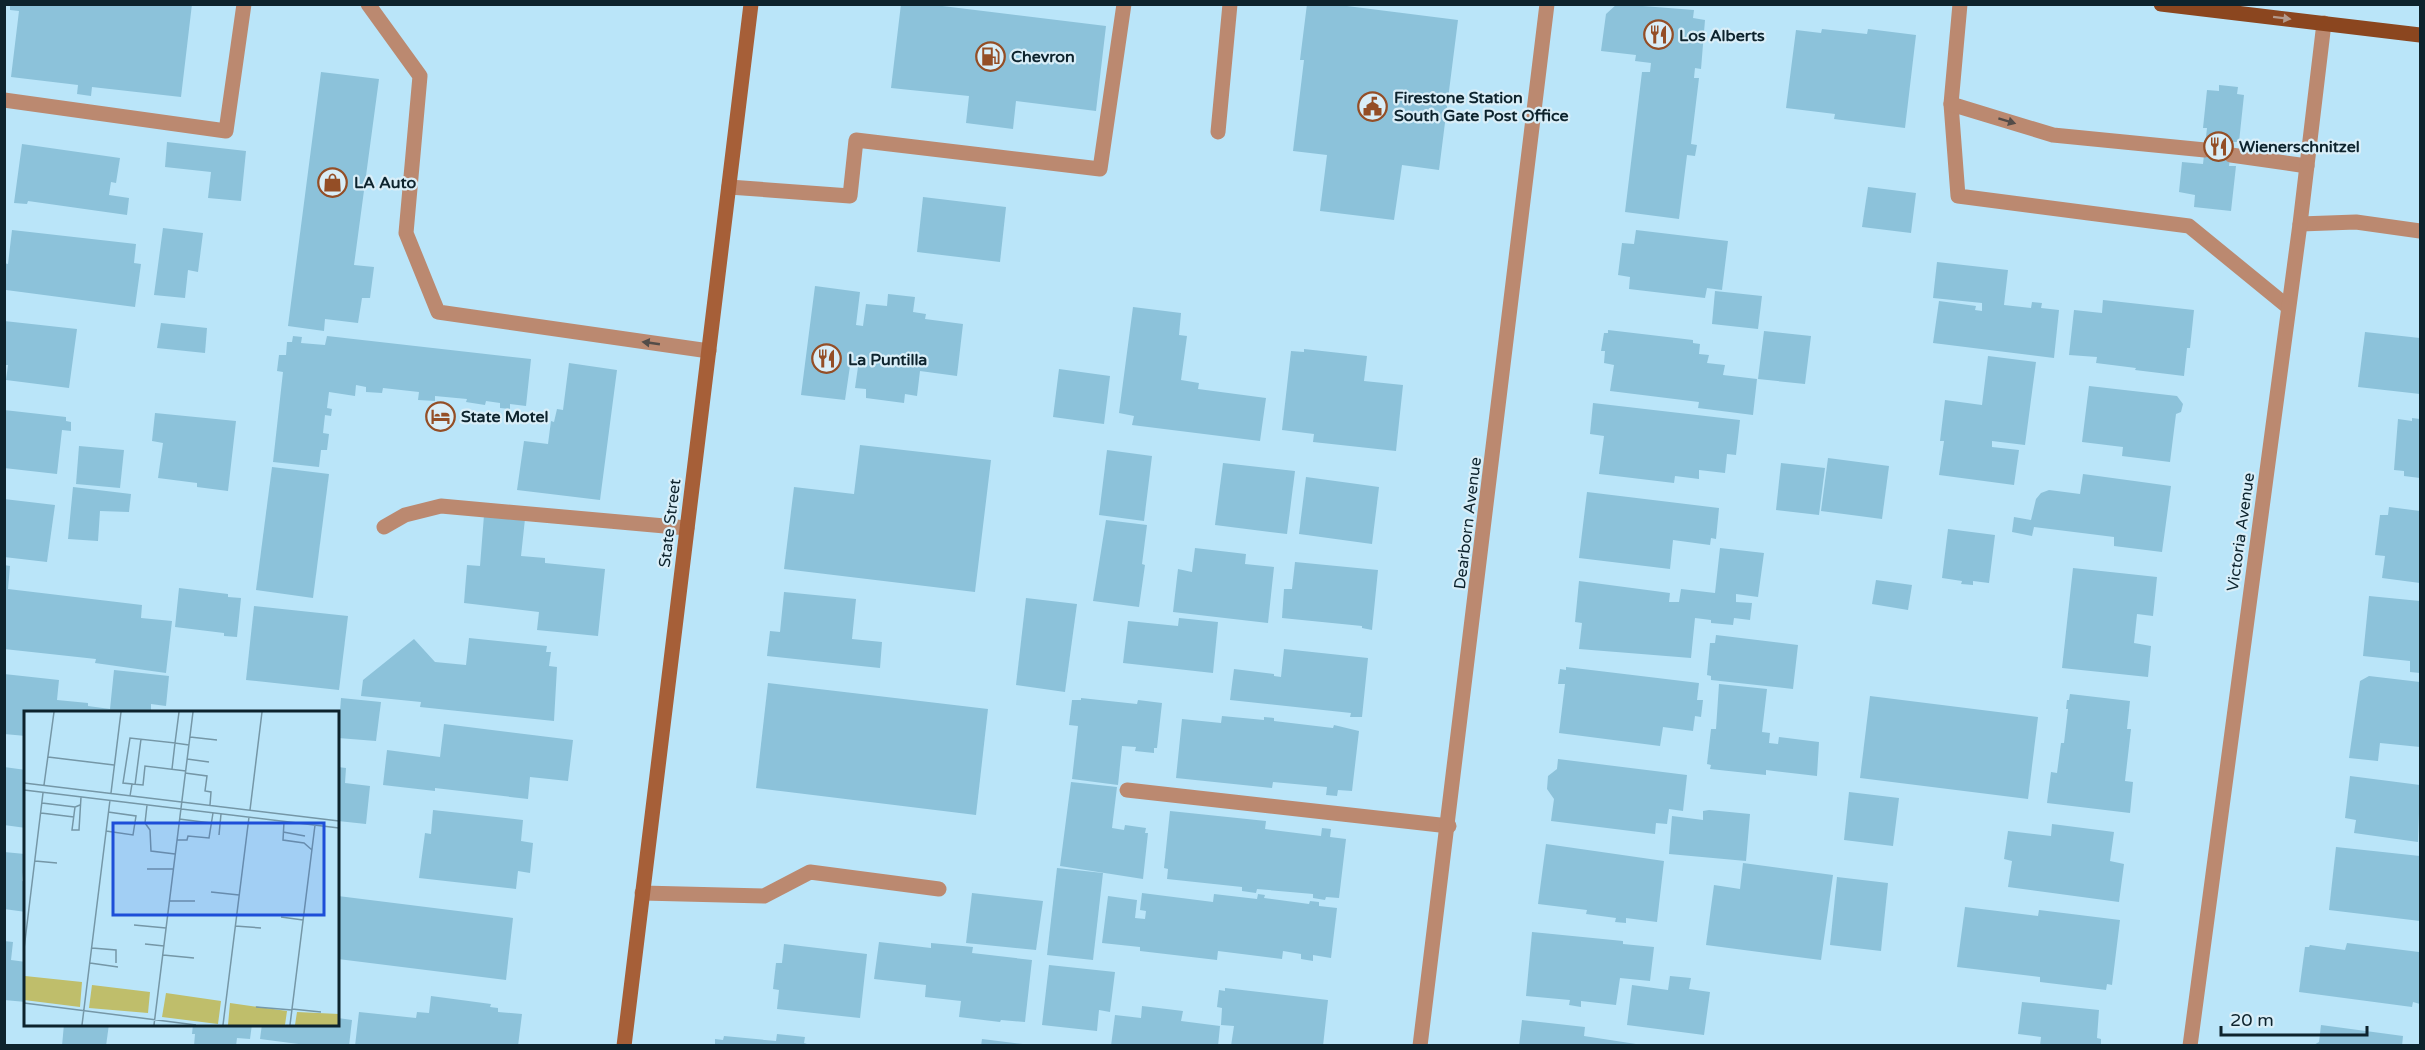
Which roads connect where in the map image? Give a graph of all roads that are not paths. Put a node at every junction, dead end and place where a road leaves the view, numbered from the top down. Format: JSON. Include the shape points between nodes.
{"nodes":[{"id":1,"x":244,"y":4,"type":"edge"},
{"id":2,"x":368,"y":4,"type":"edge"},
{"id":3,"x":751,"y":4,"type":"edge"},
{"id":4,"x":1124,"y":4,"type":"edge"},
{"id":5,"x":1230,"y":4,"type":"edge"},
{"id":6,"x":1547,"y":4,"type":"edge"},
{"id":7,"x":1960,"y":4,"type":"edge"},
{"id":8,"x":2162,"y":4,"type":"edge"},
{"id":9,"x":2324,"y":23,"type":"junction"},
{"id":10,"x":2421,"y":35,"type":"edge"},
{"id":11,"x":4,"y":99,"type":"edge"},
{"id":12,"x":1951,"y":104,"type":"junction"},
{"id":13,"x":1218,"y":132,"type":"dead end"},
{"id":14,"x":2205,"y":150,"type":"dead end"},
{"id":15,"x":2231,"y":155,"type":"dead end"},
{"id":16,"x":2307,"y":166,"type":"junction"},
{"id":17,"x":729,"y":187,"type":"junction"},
{"id":18,"x":2300,"y":224,"type":"junction"},
{"id":19,"x":2421,"y":231,"type":"edge"},
{"id":20,"x":2288,"y":307,"type":"junction"},
{"id":21,"x":709,"y":351,"type":"junction"},
{"id":22,"x":384,"y":527,"type":"dead end"},
{"id":23,"x":687,"y":528,"type":"junction"},
{"id":24,"x":1127,"y":790,"type":"dead end"},
{"id":25,"x":1449,"y":826,"type":"junction"},
{"id":26,"x":939,"y":890,"type":"dead end"},
{"id":27,"x":642,"y":894,"type":"junction"},
{"id":28,"x":624,"y":1046,"type":"edge"},
{"id":29,"x":1420,"y":1046,"type":"edge"},
{"id":30,"x":2190,"y":1046,"type":"edge"}],
"edges":[{"from":1,"to":11,"type":"street","via":[[226,131]]},
{"from":21,"to":2,"type":"street","one_way":true,"via":[[438,312],[406,233],[420,76]]},
{"from":3,"to":17,"type":"main road","name":"State Street"},
{"from":4,"to":17,"type":"street","via":[[1100,169],[856,140],[849,196]]},
{"from":5,"to":13,"type":"street"},
{"from":6,"to":25,"type":"street","name":"Dearborn Avenue"},
{"from":7,"to":12,"type":"street"},
{"from":8,"to":9,"type":"main road","one_way":true},
{"from":9,"to":10,"type":"main road"},
{"from":9,"to":16,"type":"street","name":"Victoria Avenue"},
{"from":12,"to":14,"type":"street","one_way":true,"via":[[2053,135]]},
{"from":12,"to":20,"type":"street","via":[[1958,196],[2189,226]]},
{"from":15,"to":16,"type":"street"},
{"from":16,"to":18,"type":"street","name":"Victoria Avenue"},
{"from":17,"to":21,"type":"main road","name":"State Street"},
{"from":18,"to":19,"type":"street","via":[[2356,222]]},
{"from":18,"to":20,"type":"street","name":"Victoria Avenue"},
{"from":20,"to":30,"type":"street","name":"Victoria Avenue"},
{"from":21,"to":23,"type":"main road","name":"State Street"},
{"from":22,"to":23,"type":"street","via":[[405,515],[441,506]]},
{"from":23,"to":27,"type":"main road","name":"State Street"},
{"from":24,"to":25,"type":"street"},
{"from":25,"to":29,"type":"street","name":"Dearborn Avenue"},
{"from":26,"to":27,"type":"street","via":[[810,872],[764,896]]},
{"from":27,"to":28,"type":"main road","name":"State Street"}]}
